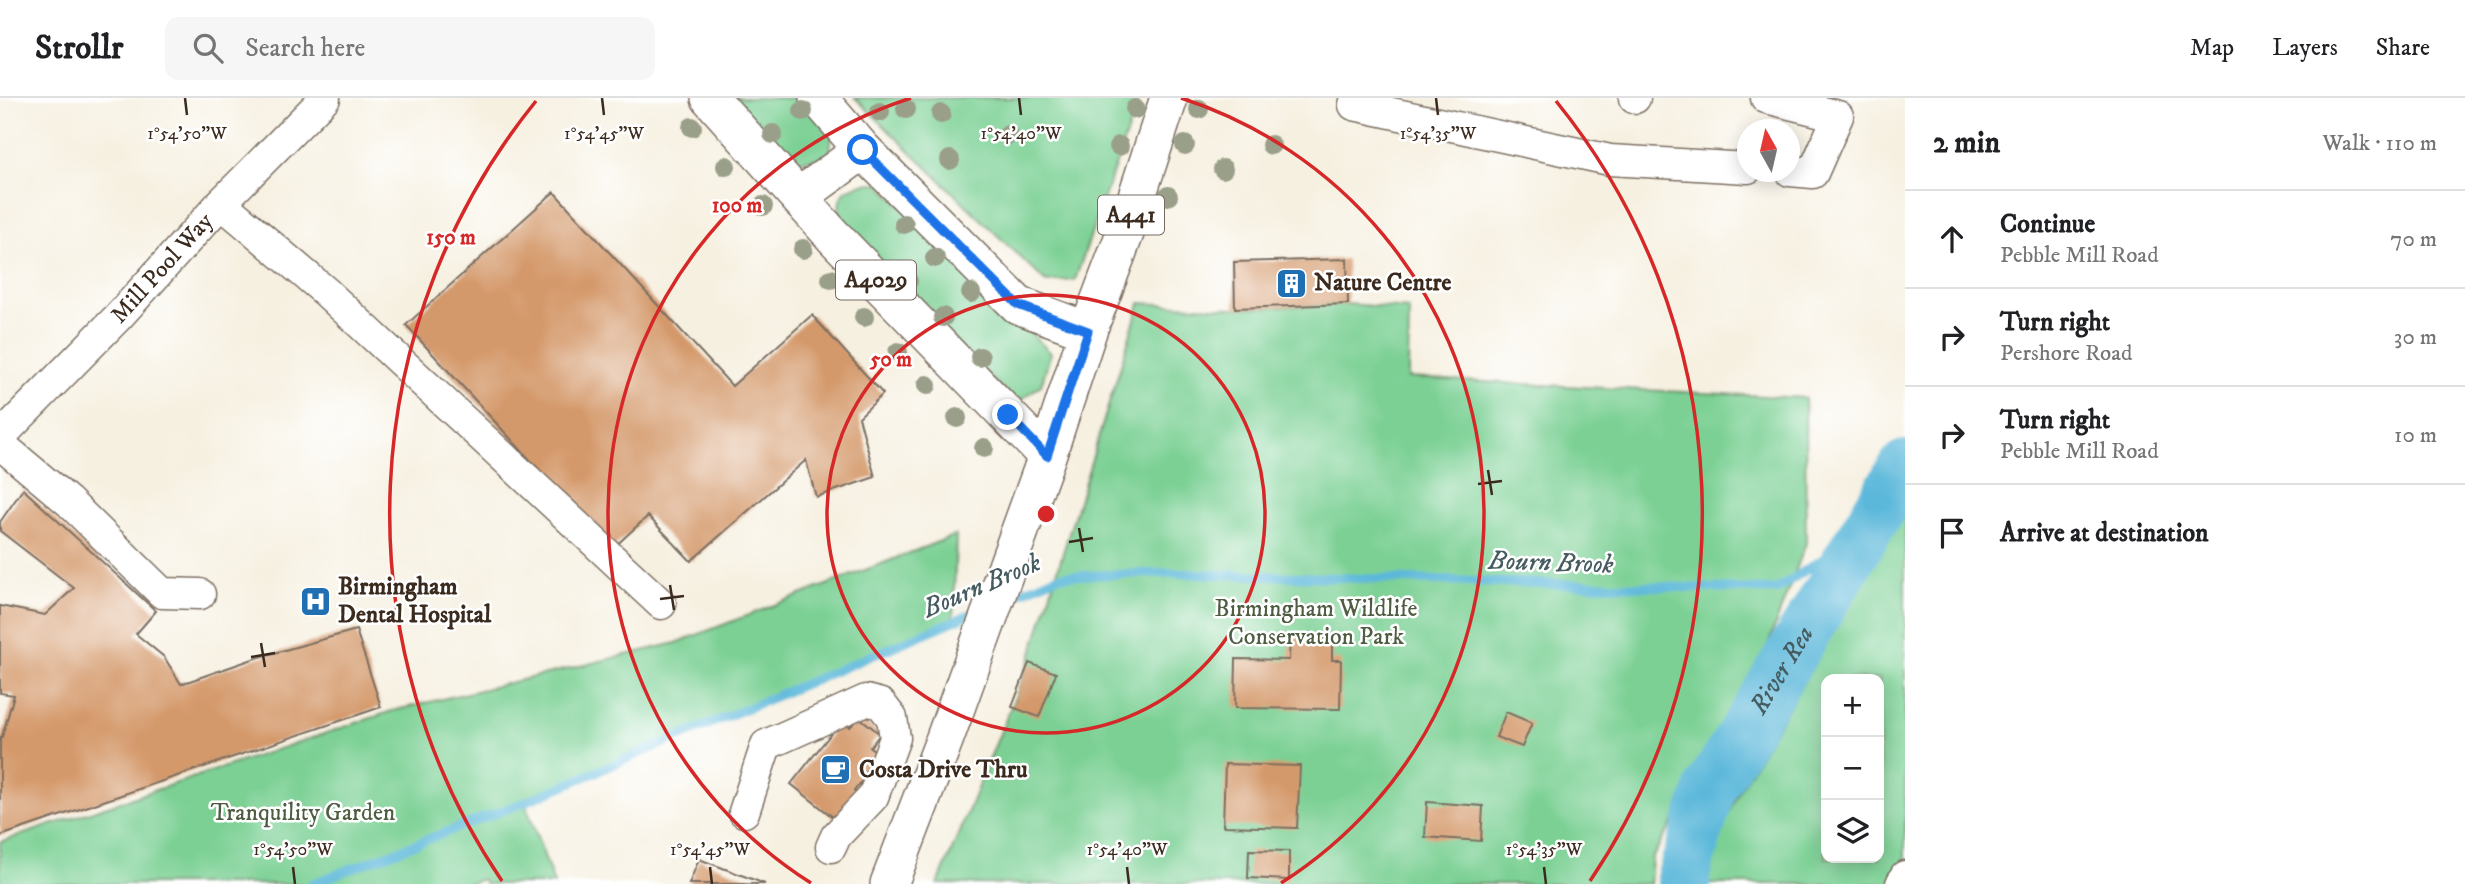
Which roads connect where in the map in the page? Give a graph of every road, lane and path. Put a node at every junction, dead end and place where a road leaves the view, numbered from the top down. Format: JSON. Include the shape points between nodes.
{"nodes":[{"id":1,"x":325,"y":98,"type":"edge"},
{"id":2,"x":710,"y":98,"type":"edge"},
{"id":3,"x":818,"y":98,"type":"edge"},
{"id":4,"x":1170,"y":98,"type":"edge"},
{"id":5,"x":1356,"y":98,"type":"edge"},
{"id":6,"x":1766,"y":98,"type":"edge"},
{"id":7,"x":863,"y":150,"type":"junction"},
{"id":8,"x":1737,"y":167,"type":"edge"},
{"id":9,"x":1800,"y":172,"type":"edge"},
{"id":10,"x":800,"y":197,"type":"junction"},
{"id":11,"x":221,"y":203,"type":"junction"},
{"id":12,"x":1088,"y":331,"type":"junction"},
{"id":13,"x":0,"y":437,"type":"edge"},
{"id":14,"x":0,"y":444,"type":"edge"},
{"id":15,"x":1047,"y":456,"type":"junction"},
{"id":16,"x":200,"y":594,"type":"dead end"},
{"id":17,"x":661,"y":604,"type":"dead end"},
{"id":18,"x":744,"y":812,"type":"dead end"},
{"id":19,"x":831,"y":847,"type":"dead end"},
{"id":20,"x":1905,"y":876,"type":"edge"},
{"id":21,"x":889,"y":884,"type":"edge"},
{"id":22,"x":1901,"y":884,"type":"edge"}],
"edges":[{"from":1,"to":11,"type":"lane","name":"Mill Pool Way"},
{"from":2,"to":10,"type":"main road","number":"A4029"},
{"from":3,"to":7,"type":"main road"},
{"from":4,"to":12,"type":"main road","number":"A441"},
{"from":5,"to":8,"type":"lane","via":[[1354,105],[1610,160]]},
{"from":6,"to":9,"type":"lane","via":[[1838,116],[1814,173]]},
{"from":7,"to":10,"type":"main road"},
{"from":7,"to":12,"type":"main road","via":[[1018,305]]},
{"from":10,"to":15,"type":"main road","number":"A4029"},
{"from":11,"to":13,"type":"lane","name":"Mill Pool Way"},
{"from":11,"to":17,"type":"lane","via":[[326,292]]},
{"from":12,"to":15,"type":"main road","number":"A441"},
{"from":14,"to":16,"type":"lane","via":[[69,502],[162,593]]},
{"from":15,"to":21,"type":"main road","number":"A441"},
{"from":18,"to":19,"type":"lane","via":[[766,745],[866,700],[881,704],[892,718],[895,738],[873,797]]},
{"from":20,"to":22,"type":"lane"}]}
